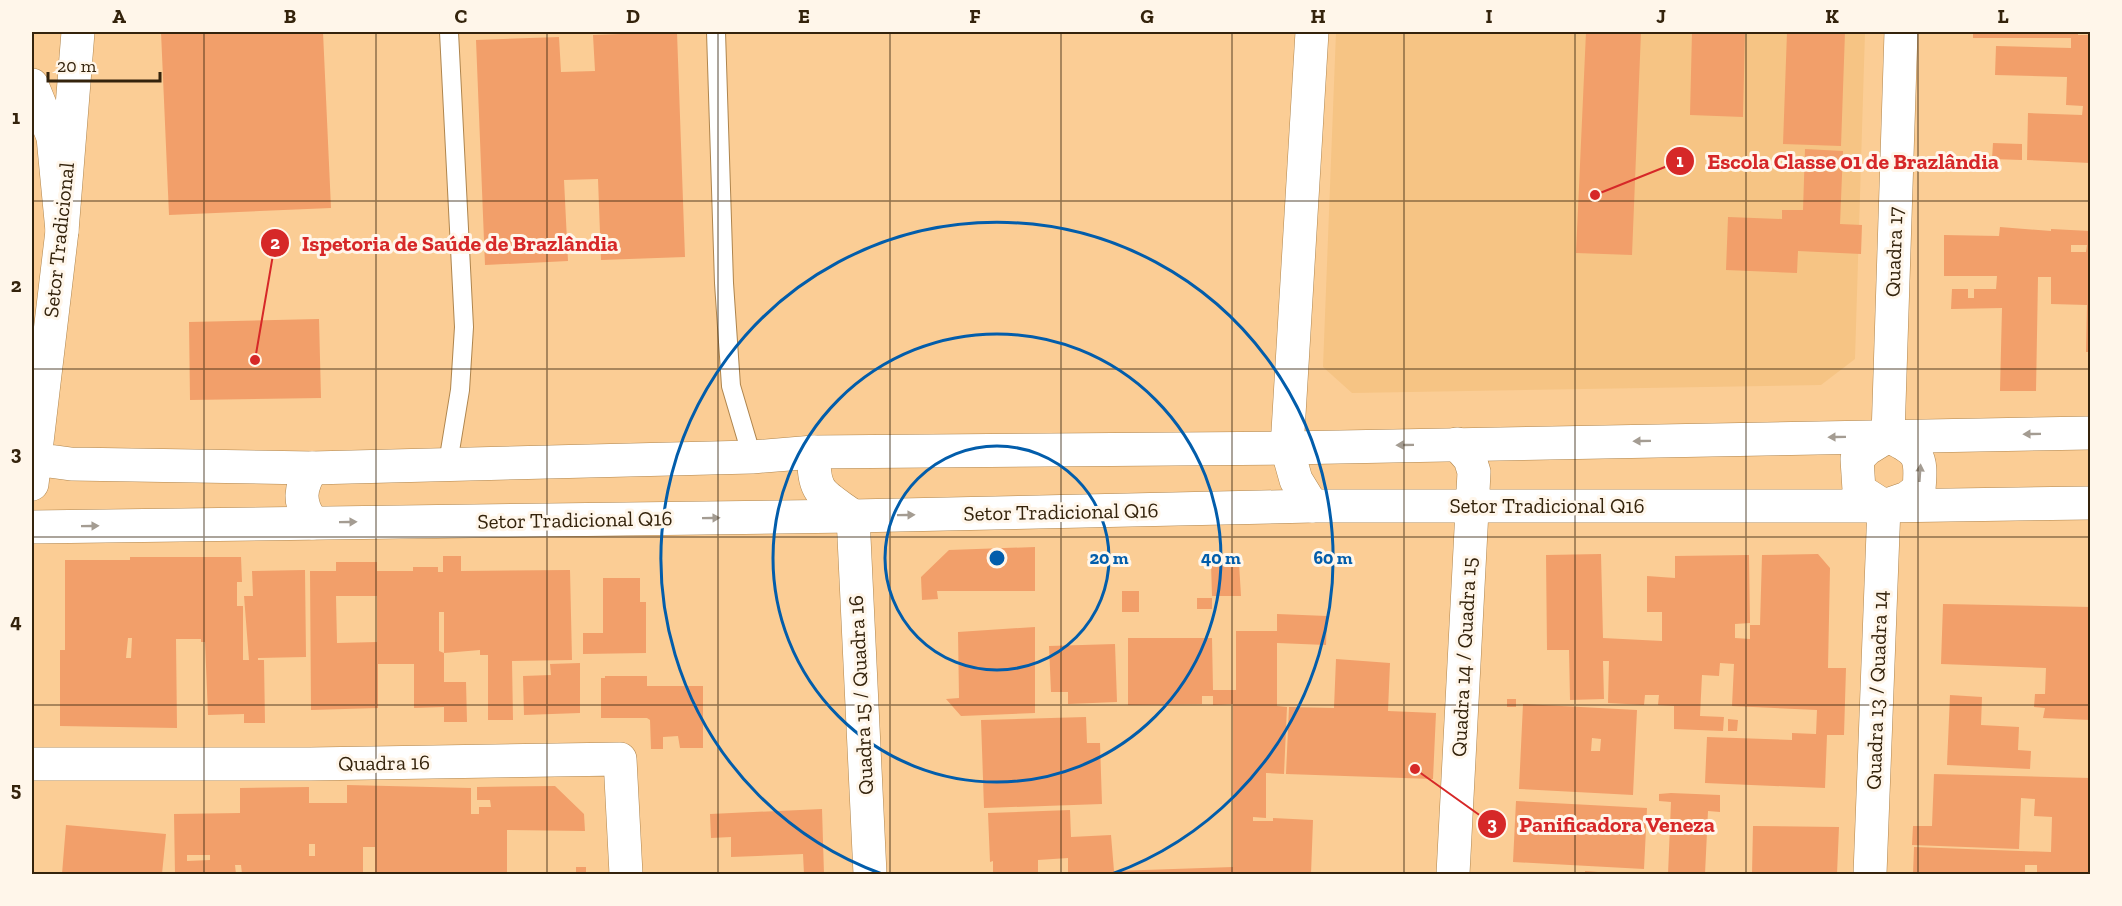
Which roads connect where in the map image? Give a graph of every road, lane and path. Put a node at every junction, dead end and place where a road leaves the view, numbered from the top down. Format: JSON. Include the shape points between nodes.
{"nodes":[{"id":1,"x":78,"y":32,"type":"edge"},
{"id":2,"x":449,"y":32,"type":"edge"},
{"id":3,"x":716,"y":32,"type":"edge"},
{"id":4,"x":1312,"y":32,"type":"edge"},
{"id":5,"x":1901,"y":32,"type":"edge"},
{"id":6,"x":32,"y":85,"type":"edge"},
{"id":7,"x":63,"y":231,"type":"junction"},
{"id":8,"x":2091,"y":433,"type":"edge"},
{"id":9,"x":1888,"y":436,"type":"junction"},
{"id":10,"x":1457,"y":444,"type":"junction"},
{"id":11,"x":1287,"y":447,"type":"junction"},
{"id":12,"x":814,"y":452,"type":"junction"},
{"id":13,"x":752,"y":458,"type":"junction"},
{"id":14,"x":448,"y":463,"type":"junction"},
{"id":15,"x":312,"y":468,"type":"junction"},
{"id":16,"x":33,"y":471,"type":"edge"},
{"id":17,"x":2091,"y":503,"type":"edge"},
{"id":18,"x":1312,"y":506,"type":"junction"},
{"id":19,"x":1471,"y":506,"type":"junction"},
{"id":20,"x":1884,"y":506,"type":"junction"},
{"id":21,"x":853,"y":516,"type":"junction"},
{"id":22,"x":313,"y":522,"type":"junction"},
{"id":23,"x":32,"y":527,"type":"edge"},
{"id":24,"x":32,"y":764,"type":"edge"},
{"id":25,"x":626,"y":874,"type":"edge"},
{"id":26,"x":870,"y":874,"type":"edge"},
{"id":27,"x":1453,"y":874,"type":"edge"},
{"id":28,"x":1870,"y":874,"type":"edge"}],
"edges":[{"from":1,"to":7,"type":"main road","name":"Setor Tradicional"},
{"from":2,"to":14,"type":"lane","via":[[464,327],[460,390]]},
{"from":3,"to":13,"type":"lane","via":[[731,386]]},
{"from":4,"to":11,"type":"main road"},
{"from":5,"to":9,"type":"main road","name":"Quadra 17"},
{"from":6,"to":7,"type":"main road","via":[[53,137]]},
{"from":7,"to":16,"type":"main road","name":"Setor Tradicional"},
{"from":8,"to":9,"type":"main road","one_way":true},
{"from":9,"to":10,"type":"main road","one_way":true},
{"from":9,"to":20,"type":"main road","via":[[1857,459],[1859,490]]},
{"from":20,"to":9,"type":"main road","one_way":true,"via":[[1918,489],[1921,464],[1912,447]]},
{"from":10,"to":11,"type":"main road","one_way":true},
{"from":10,"to":19,"type":"main road","name":"Quadra 14 / Quadra 15","via":[[1470,459],[1474,472]]},
{"from":11,"to":12,"type":"main road"},
{"from":11,"to":18,"type":"main road","via":[[1296,480]]},
{"from":12,"to":13,"type":"main road"},
{"from":12,"to":21,"type":"main road","via":[[817,490]]},
{"from":13,"to":14,"type":"main road"},
{"from":14,"to":15,"type":"main road"},
{"from":15,"to":16,"type":"main road","via":[[71,464]]},
{"from":15,"to":22,"type":"main road","via":[[302,484],[301,498]]},
{"from":17,"to":20,"type":"main road","name":"Setor Tradicional Q16"},
{"from":18,"to":19,"type":"main road","name":"Setor Tradicional Q16"},
{"from":21,"to":18,"type":"main road","name":"Setor Tradicional Q16","one_way":true},
{"from":19,"to":20,"type":"main road","name":"Setor Tradicional Q16"},
{"from":19,"to":27,"type":"main road","name":"Quadra 14 / Quadra 15"},
{"from":20,"to":28,"type":"main road","name":"Quadra 13 / Quadra 14"},
{"from":22,"to":21,"type":"main road","name":"Setor Tradicional Q16","one_way":true},
{"from":21,"to":26,"type":"main road","name":"Quadra 15 / Quadra 16"},
{"from":23,"to":22,"type":"main road","name":"Setor Tradicional Q16","one_way":true},
{"from":24,"to":25,"type":"main road","name":"Quadra 16","via":[[620,759]]}]}
